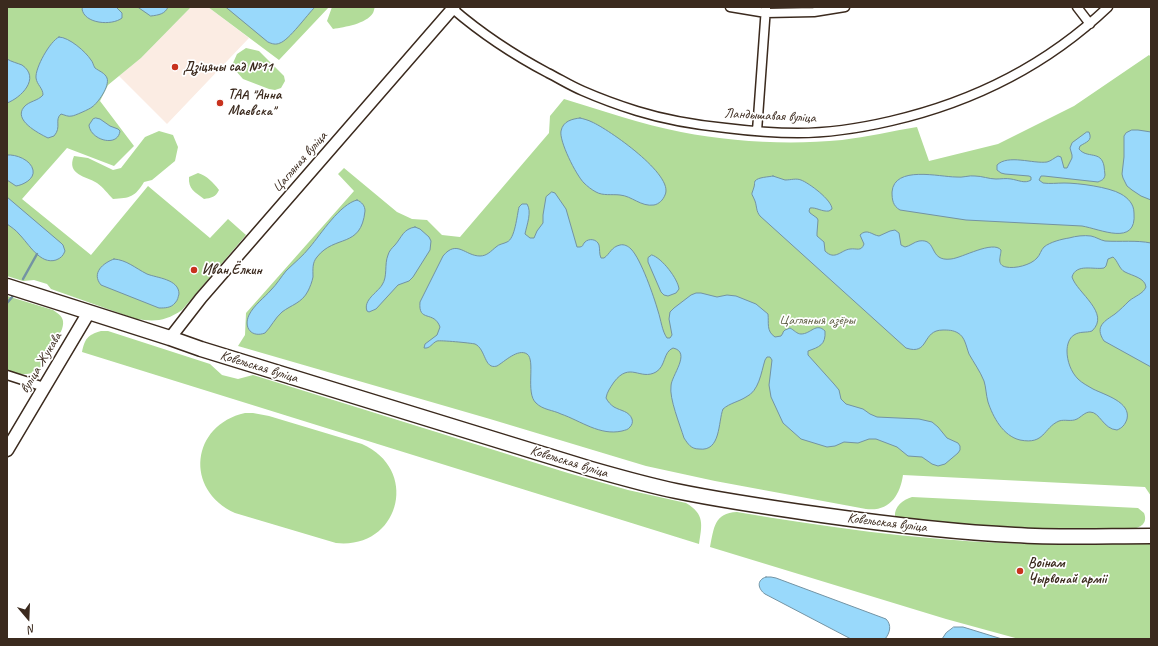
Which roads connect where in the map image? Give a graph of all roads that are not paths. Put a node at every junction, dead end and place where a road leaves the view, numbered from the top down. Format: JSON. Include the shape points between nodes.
{"nodes":[{"id":1,"x":730,"y":7,"type":"edge"},
{"id":2,"x":845,"y":7,"type":"edge"},
{"id":3,"x":1077,"y":7,"type":"edge"},
{"id":4,"x":1108,"y":7,"type":"edge"},
{"id":5,"x":453,"y":8,"type":"edge"},
{"id":6,"x":766,"y":10,"type":"edge"},
{"id":7,"x":1090,"y":24,"type":"junction"},
{"id":8,"x":757,"y":131,"type":"junction"},
{"id":9,"x":7,"y":286,"type":"edge"},
{"id":10,"x":89,"y":312,"type":"junction"},
{"id":11,"x":170,"y":338,"type":"junction"},
{"id":12,"x":7,"y":375,"type":"edge"},
{"id":13,"x":44,"y":387,"type":"junction"},
{"id":14,"x":7,"y":450,"type":"edge"},
{"id":15,"x":1151,"y":536,"type":"edge"}],
"edges":[{"from":1,"to":6,"type":"street"},
{"from":2,"to":6,"type":"street","via":[[814,12]]},
{"from":3,"to":7,"type":"street"},
{"from":4,"to":7,"type":"street","name":"Ландышавая вуліца"},
{"from":5,"to":8,"type":"street","name":"Ландышавая вуліца","via":[[514,54],[584,92],[675,121]]},
{"from":5,"to":11,"type":"street","name":"Цагляная вуліца","via":[[201,298]]},
{"from":6,"to":8,"type":"street"},
{"from":7,"to":8,"type":"street","name":"Ландышавая вуліца","via":[[1069,41],[1008,78],[941,107],[867,127],[799,133]]},
{"from":9,"to":10,"type":"highway","name":"Ковельская вуліца"},
{"from":10,"to":11,"type":"highway","name":"Ковельская вуліца"},
{"from":10,"to":13,"type":"main road","name":"вуліца Жукава"},
{"from":11,"to":15,"type":"highway","name":"Ковельская вуліца","via":[[591,469],[676,491],[884,524],[1016,535]]},
{"from":12,"to":13,"type":"street"},
{"from":13,"to":14,"type":"main road","name":"вуліца Жукава"}]}
